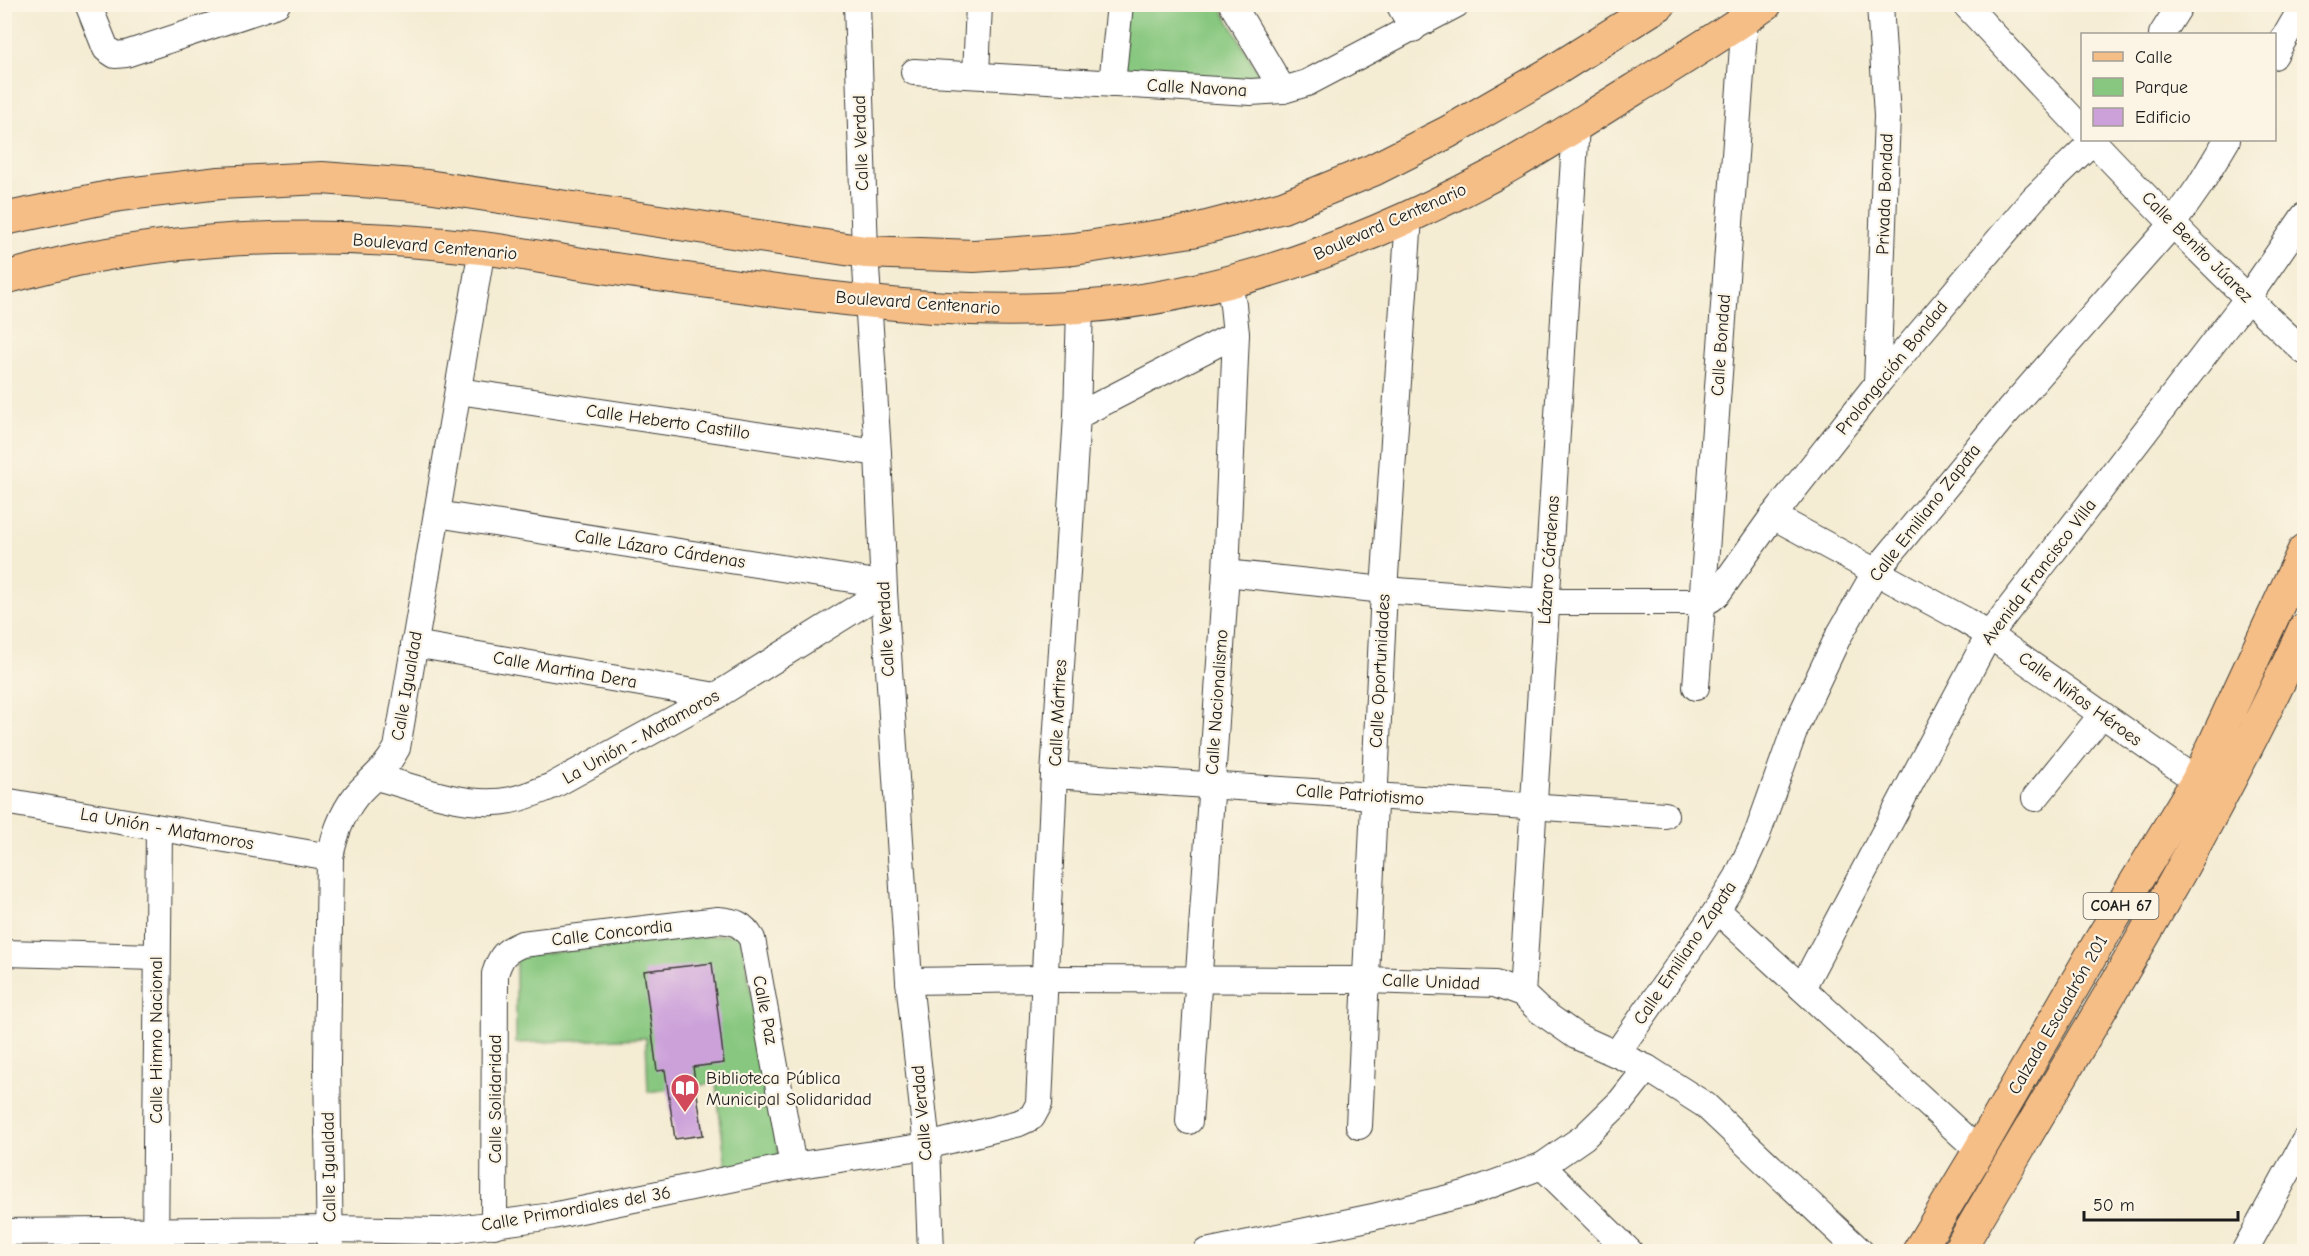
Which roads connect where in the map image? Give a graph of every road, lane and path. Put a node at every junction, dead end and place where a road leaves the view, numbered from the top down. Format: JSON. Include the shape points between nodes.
{"nodes":[{"id":1,"x":88,"y":4,"type":"edge"},
{"id":2,"x":277,"y":4,"type":"edge"},
{"id":3,"x":857,"y":4,"type":"edge"},
{"id":4,"x":979,"y":4,"type":"edge"},
{"id":5,"x":1120,"y":4,"type":"edge"},
{"id":6,"x":1232,"y":4,"type":"edge"},
{"id":7,"x":1399,"y":4,"type":"edge"},
{"id":8,"x":1457,"y":4,"type":"edge"},
{"id":9,"x":1660,"y":4,"type":"edge"},
{"id":10,"x":1880,"y":4,"type":"edge"},
{"id":11,"x":1965,"y":4,"type":"edge"},
{"id":12,"x":2181,"y":4,"type":"edge"},
{"id":13,"x":2304,"y":4,"type":"edge"},
{"id":14,"x":1750,"y":9,"type":"edge"},
{"id":15,"x":1413,"y":29,"type":"junction"},
{"id":16,"x":2163,"y":33,"type":"edge"},
{"id":17,"x":2276,"y":53,"type":"edge"},
{"id":18,"x":914,"y":72,"type":"dead end"},
{"id":19,"x":976,"y":75,"type":"junction"},
{"id":20,"x":1112,"y":84,"type":"junction"},
{"id":21,"x":1283,"y":90,"type":"junction"},
{"id":22,"x":1576,"y":126,"type":"junction"},
{"id":23,"x":2081,"y":126,"type":"edge"},
{"id":24,"x":2087,"y":141,"type":"edge"},
{"id":25,"x":2095,"y":141,"type":"edge"},
{"id":26,"x":2226,"y":141,"type":"edge"},
{"id":27,"x":2304,"y":216,"type":"edge"},
{"id":28,"x":1409,"y":218,"type":"junction"},
{"id":29,"x":4,"y":219,"type":"edge"},
{"id":30,"x":2172,"y":225,"type":"junction"},
{"id":31,"x":482,"y":248,"type":"junction"},
{"id":32,"x":865,"y":252,"type":"junction"},
{"id":33,"x":4,"y":278,"type":"edge"},
{"id":34,"x":1229,"y":283,"type":"junction"},
{"id":35,"x":2247,"y":299,"type":"junction"},
{"id":36,"x":868,"y":303,"type":"junction"},
{"id":37,"x":1080,"y":307,"type":"junction"},
{"id":38,"x":1236,"y":334,"type":"junction"},
{"id":39,"x":2304,"y":351,"type":"edge"},
{"id":40,"x":1877,"y":384,"type":"junction"},
{"id":41,"x":458,"y":391,"type":"junction"},
{"id":42,"x":1077,"y":416,"type":"junction"},
{"id":43,"x":878,"y":453,"type":"junction"},
{"id":44,"x":437,"y":514,"type":"junction"},
{"id":45,"x":1773,"y":516,"type":"junction"},
{"id":46,"x":2304,"y":550,"type":"edge"},
{"id":47,"x":1876,"y":571,"type":"junction"},
{"id":48,"x":1226,"y":573,"type":"junction"},
{"id":49,"x":883,"y":588,"type":"junction"},
{"id":50,"x":1384,"y":590,"type":"junction"},
{"id":51,"x":1546,"y":602,"type":"junction"},
{"id":52,"x":1701,"y":602,"type":"junction"},
{"id":53,"x":2304,"y":629,"type":"edge"},
{"id":54,"x":1989,"y":635,"type":"junction"},
{"id":55,"x":414,"y":644,"type":"junction"},
{"id":56,"x":1696,"y":687,"type":"dead end"},
{"id":57,"x":716,"y":696,"type":"junction"},
{"id":58,"x":2101,"y":716,"type":"junction"},
{"id":59,"x":1054,"y":775,"type":"junction"},
{"id":60,"x":376,"y":777,"type":"junction"},
{"id":61,"x":2197,"y":781,"type":"junction"},
{"id":62,"x":1211,"y":785,"type":"junction"},
{"id":63,"x":1374,"y":796,"type":"junction"},
{"id":64,"x":2035,"y":798,"type":"dead end"},
{"id":65,"x":4,"y":801,"type":"edge"},
{"id":66,"x":1534,"y":806,"type":"junction"},
{"id":67,"x":1665,"y":815,"type":"dead end"},
{"id":68,"x":159,"y":828,"type":"junction"},
{"id":69,"x":330,"y":857,"type":"junction"},
{"id":70,"x":1717,"y":910,"type":"junction"},
{"id":71,"x":744,"y":927,"type":"joint"},
{"id":72,"x":4,"y":953,"type":"edge"},
{"id":73,"x":157,"y":957,"type":"junction"},
{"id":74,"x":495,"y":974,"type":"joint"},
{"id":75,"x":1044,"y":979,"type":"junction"},
{"id":76,"x":1198,"y":980,"type":"junction"},
{"id":77,"x":1365,"y":980,"type":"junction"},
{"id":78,"x":909,"y":981,"type":"junction"},
{"id":79,"x":1802,"y":988,"type":"junction"},
{"id":80,"x":1522,"y":994,"type":"junction"},
{"id":81,"x":1617,"y":1053,"type":"junction"},
{"id":82,"x":1647,"y":1068,"type":"junction"},
{"id":83,"x":1032,"y":1117,"type":"joint"},
{"id":84,"x":1189,"y":1121,"type":"dead end"},
{"id":85,"x":1359,"y":1126,"type":"dead end"},
{"id":86,"x":2304,"y":1142,"type":"edge"},
{"id":87,"x":927,"y":1146,"type":"junction"},
{"id":88,"x":1979,"y":1151,"type":"junction"},
{"id":89,"x":793,"y":1166,"type":"junction"},
{"id":90,"x":1542,"y":1166,"type":"junction"},
{"id":91,"x":494,"y":1225,"type":"junction"},
{"id":92,"x":4,"y":1232,"type":"edge"},
{"id":93,"x":330,"y":1240,"type":"edge"},
{"id":94,"x":155,"y":1241,"type":"edge"},
{"id":95,"x":931,"y":1251,"type":"edge"},
{"id":96,"x":1206,"y":1251,"type":"edge"},
{"id":97,"x":1630,"y":1251,"type":"edge"},
{"id":98,"x":1861,"y":1251,"type":"edge"},
{"id":99,"x":1917,"y":1251,"type":"edge"},
{"id":100,"x":1959,"y":1251,"type":"edge"},
{"id":101,"x":2244,"y":1251,"type":"edge"}],
"edges":[{"from":1,"to":2,"type":"street","via":[[106,49],[115,55]]},
{"from":3,"to":32,"type":"street","name":"Calle Verdad"},
{"from":4,"to":19,"type":"street"},
{"from":5,"to":20,"type":"street"},
{"from":6,"to":21,"type":"street","name":"Calle Navona"},
{"from":7,"to":15,"type":"street"},
{"from":8,"to":15,"type":"street","name":"Calle Navona"},
{"from":9,"to":32,"type":"main road","via":[[1448,132],[1373,170],[1283,207],[1192,231],[1074,249],[974,256]]},
{"from":10,"to":40,"type":"street","name":"Privada Bondad","via":[[1887,116]]},
{"from":11,"to":23,"type":"street","name":"Calle Benito Júarez"},
{"from":12,"to":16,"type":"street"},
{"from":13,"to":17,"type":"street"},
{"from":14,"to":22,"type":"main road","name":"Boulevard Centenario"},
{"from":14,"to":52,"type":"street","name":"Calle Bondad"},
{"from":15,"to":21,"type":"street","name":"Calle Navona","via":[[1307,83]]},
{"from":18,"to":19,"type":"street","name":"Calle Navona"},
{"from":19,"to":20,"type":"street","name":"Calle Navona"},
{"from":20,"to":21,"type":"street","name":"Calle Navona","via":[[1251,92]]},
{"from":22,"to":28,"type":"main road","name":"Boulevard Centenario"},
{"from":22,"to":51,"type":"street","name":"Lázaro Cárdenas"},
{"from":24,"to":40,"type":"street","name":"Prolongación Bondad"},
{"from":25,"to":30,"type":"street","name":"Calle Benito Júarez"},
{"from":26,"to":30,"type":"street","name":"Calle Emiliano Zapata"},
{"from":27,"to":35,"type":"street","name":"Avenida Francisco Villa"},
{"from":28,"to":34,"type":"main road","name":"Boulevard Centenario","via":[[1310,257]]},
{"from":28,"to":50,"type":"street","name":"Calle Oportunidades"},
{"from":29,"to":32,"type":"main road","via":[[119,195],[219,183],[322,178],[427,186]]},
{"from":30,"to":35,"type":"street","name":"Calle Benito Júarez"},
{"from":30,"to":47,"type":"street","name":"Calle Emiliano Zapata","via":[[2002,418]]},
{"from":31,"to":33,"type":"main road","name":"Boulevard Centenario","via":[[368,238],[261,238],[168,246],[77,260]]},
{"from":31,"to":36,"type":"main road","name":"Boulevard Centenario"},
{"from":31,"to":41,"type":"street","name":"Calle Igualdad"},
{"from":32,"to":36,"type":"street","name":"Calle Verdad"},
{"from":34,"to":37,"type":"main road","name":"Boulevard Centenario"},
{"from":34,"to":38,"type":"street","name":"Calle Nacionalismo"},
{"from":35,"to":39,"type":"street","name":"Calle Benito Júarez"},
{"from":35,"to":54,"type":"street","name":"Avenida Francisco Villa"},
{"from":36,"to":37,"type":"main road","name":"Boulevard Centenario","via":[[974,310]]},
{"from":36,"to":43,"type":"street","name":"Calle Verdad"},
{"from":37,"to":42,"type":"street","name":"Calle Mártires"},
{"from":38,"to":42,"type":"street"},
{"from":38,"to":48,"type":"street","name":"Calle Nacionalismo"},
{"from":40,"to":45,"type":"street","name":"Prolongación Bondad"},
{"from":41,"to":43,"type":"street","name":"Calle Heberto Castillo"},
{"from":41,"to":44,"type":"street","name":"Calle Igualdad"},
{"from":42,"to":59,"type":"street","name":"Calle Mártires"},
{"from":43,"to":49,"type":"street","name":"Calle Verdad"},
{"from":44,"to":49,"type":"street","name":"Calle Lázaro Cárdenas"},
{"from":44,"to":55,"type":"street","name":"Calle Igualdad"},
{"from":45,"to":47,"type":"street","name":"Calle Niños Héroes"},
{"from":45,"to":52,"type":"street","name":"Prolongación Bondad","via":[[1718,593]]},
{"from":46,"to":61,"type":"main road","name":"Calzada Escuadrón 201","number":"COAH 67"},
{"from":47,"to":54,"type":"street","name":"Calle Niños Héroes"},
{"from":47,"to":70,"type":"street","name":"Calle Emiliano Zapata","via":[[1838,637],[1796,726],[1757,835]]},
{"from":48,"to":50,"type":"street"},
{"from":48,"to":62,"type":"street","name":"Calle Nacionalismo"},
{"from":49,"to":57,"type":"street","name":"La Unión - Matamoros"},
{"from":49,"to":78,"type":"street","name":"Calle Verdad"},
{"from":50,"to":51,"type":"street"},
{"from":50,"to":63,"type":"street","name":"Calle Oportunidades"},
{"from":51,"to":52,"type":"street"},
{"from":51,"to":66,"type":"street","name":"Lázaro Cárdenas"},
{"from":52,"to":56,"type":"street","name":"Calle Bondad"},
{"from":53,"to":100,"type":"main road","name":"Calzada Escuadrón 201","number":"COAH 67","via":[[2171,887]]},
{"from":54,"to":58,"type":"street","name":"Calle Niños Héroes"},
{"from":54,"to":79,"type":"street","name":"Avenida Francisco Villa"},
{"from":55,"to":57,"type":"street","name":"Calle Martina Dera"},
{"from":55,"to":60,"type":"street","name":"Calle Igualdad","via":[[397,748]]},
{"from":57,"to":60,"type":"street","name":"La Unión - Matamoros","via":[[552,786],[525,796],[495,802],[460,800]]},
{"from":58,"to":61,"type":"street","name":"Calle Niños Héroes"},
{"from":58,"to":64,"type":"street"},
{"from":59,"to":62,"type":"street","name":"Calle Patriotismo"},
{"from":59,"to":75,"type":"street","name":"Calle Mártires"},
{"from":60,"to":69,"type":"street","name":"Calle Igualdad","via":[[347,807]]},
{"from":61,"to":88,"type":"main road","name":"Calzada Escuadrón 201","number":"COAH 67"},
{"from":62,"to":63,"type":"street","name":"Calle Patriotismo"},
{"from":62,"to":76,"type":"street","name":"Calle Nacionalismo"},
{"from":63,"to":66,"type":"street","name":"Calle Patriotismo"},
{"from":63,"to":77,"type":"street","name":"Calle Oportunidades"},
{"from":65,"to":68,"type":"street","name":"La Unión - Matamoros"},
{"from":66,"to":67,"type":"street","name":"Calle Patriotismo"},
{"from":66,"to":80,"type":"street","name":"Lázaro Cárdenas"},
{"from":68,"to":69,"type":"street","name":"La Unión - Matamoros"},
{"from":68,"to":73,"type":"street","name":"Calle Himno Nacional"},
{"from":69,"to":93,"type":"street","name":"Calle Igualdad"},
{"from":70,"to":79,"type":"street"},
{"from":70,"to":81,"type":"street","name":"Calle Emiliano Zapata"},
{"from":71,"to":74,"type":"street","name":"Calle Concordia","via":[[718,920],[522,944],[507,950]]},
{"from":71,"to":89,"type":"street","name":"Calle Paz","via":[[752,939]]},
{"from":72,"to":73,"type":"street"},
{"from":73,"to":94,"type":"street","name":"Calle Himno Nacional"},
{"from":74,"to":91,"type":"street","name":"Calle Solidaridad"},
{"from":75,"to":76,"type":"street","name":"Calle Unidad"},
{"from":75,"to":78,"type":"street","name":"Calle Unidad"},
{"from":75,"to":83,"type":"street","name":"Calle Mártires","via":[[1039,1104]]},
{"from":76,"to":77,"type":"street","name":"Calle Unidad"},
{"from":76,"to":84,"type":"street","name":"Calle Nacionalismo"},
{"from":77,"to":80,"type":"street","name":"Calle Unidad","via":[[1495,984]]},
{"from":77,"to":85,"type":"street","name":"Calle Oportunidades"},
{"from":78,"to":87,"type":"street","name":"Calle Verdad"},
{"from":79,"to":88,"type":"street"},
{"from":80,"to":81,"type":"street","name":"Calle Unidad","via":[[1576,1036]]},
{"from":81,"to":82,"type":"street","name":"Calle Unidad"},
{"from":82,"to":90,"type":"street","via":[[1621,1101],[1584,1137]]},
{"from":82,"to":98,"type":"street","name":"Calle Unidad","via":[[1705,1105]]},
{"from":83,"to":87,"type":"street","name":"Calle Primordiales del 36","via":[[1019,1124]]},
{"from":86,"to":101,"type":"street"},
{"from":87,"to":89,"type":"street","name":"Calle Primordiales del 36"},
{"from":87,"to":95,"type":"street","name":"Calle Verdad"},
{"from":88,"to":99,"type":"main road","name":"Calzada Escuadrón 201","number":"COAH 67"},
{"from":89,"to":91,"type":"street","name":"Calle Primordiales del 36"},
{"from":90,"to":96,"type":"street","via":[[1468,1193]]},
{"from":90,"to":97,"type":"street"},
{"from":91,"to":93,"type":"street","name":"Calle Primordiales del 36"},
{"from":92,"to":94,"type":"street","name":"Calle Primordiales del 36"},
{"from":93,"to":94,"type":"street","name":"Calle Primordiales del 36"}]}
